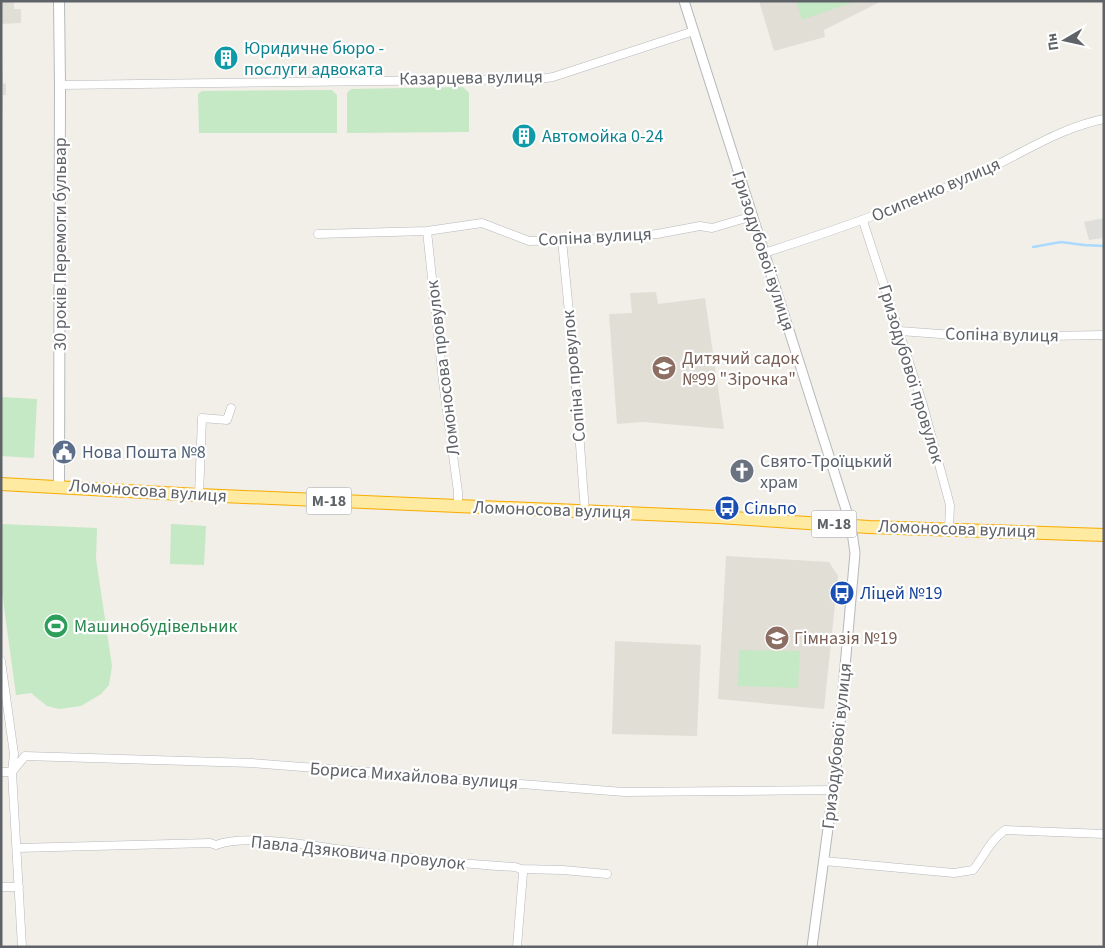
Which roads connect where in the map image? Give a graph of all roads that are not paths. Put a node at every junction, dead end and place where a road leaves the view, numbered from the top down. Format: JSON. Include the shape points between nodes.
{"nodes":[{"id":1,"x":59,"y":1,"type":"edge"},
{"id":2,"x":684,"y":1,"type":"edge"},
{"id":3,"x":694,"y":32,"type":"junction"},
{"id":4,"x":60,"y":85,"type":"junction"},
{"id":5,"x":1104,"y":119,"type":"edge"},
{"id":6,"x":752,"y":216,"type":"junction"},
{"id":7,"x":863,"y":221,"type":"junction"},
{"id":8,"x":427,"y":231,"type":"junction"},
{"id":9,"x":318,"y":234,"type":"dead end"},
{"id":10,"x":562,"y":240,"type":"junction"},
{"id":11,"x":764,"y":253,"type":"junction"},
{"id":12,"x":900,"y":331,"type":"junction"},
{"id":13,"x":1104,"y":335,"type":"edge"},
{"id":14,"x":231,"y":408,"type":"dead end"},
{"id":15,"x":1,"y":484,"type":"edge"},
{"id":16,"x":59,"y":486,"type":"junction"},
{"id":17,"x":199,"y":495,"type":"junction"},
{"id":18,"x":458,"y":506,"type":"junction"},
{"id":19,"x":585,"y":512,"type":"junction"},
{"id":20,"x":851,"y":525,"type":"junction"},
{"id":21,"x":950,"y":529,"type":"junction"},
{"id":22,"x":1104,"y":535,"type":"edge"},
{"id":23,"x":1,"y":662,"type":"edge"},
{"id":24,"x":1,"y":772,"type":"edge"},
{"id":25,"x":12,"y":772,"type":"junction"},
{"id":26,"x":833,"y":790,"type":"junction"},
{"id":27,"x":1104,"y":834,"type":"edge"},
{"id":28,"x":16,"y":848,"type":"junction"},
{"id":29,"x":824,"y":860,"type":"junction"},
{"id":30,"x":521,"y":869,"type":"junction"},
{"id":31,"x":607,"y":874,"type":"dead end"},
{"id":32,"x":1,"y":887,"type":"edge"},
{"id":33,"x":19,"y":887,"type":"junction"},
{"id":34,"x":22,"y":947,"type":"edge"},
{"id":35,"x":517,"y":947,"type":"edge"},
{"id":36,"x":812,"y":947,"type":"edge"}],
"edges":[{"from":1,"to":4,"type":"main road","name":"30 років Перемоги бульвар"},
{"from":2,"to":3,"type":"street","name":"Гризодубової вулиця"},
{"from":3,"to":4,"type":"street","name":"Казарцева вулиця","via":[[540,79]]},
{"from":3,"to":6,"type":"street","name":"Гризодубової вулиця"},
{"from":4,"to":16,"type":"main road","name":"30 років Перемоги бульвар"},
{"from":5,"to":7,"type":"street","name":"Осипенко вулиця","via":[[1083,123],[966,180]]},
{"from":6,"to":10,"type":"street","name":"Сопіна вулиця","via":[[712,228],[700,226],[657,234]]},
{"from":6,"to":11,"type":"street","name":"Гризодубової вулиця"},
{"from":7,"to":11,"type":"street","name":"Осипенко вулиця"},
{"from":7,"to":12,"type":"street","name":"Гризодубової провулок"},
{"from":8,"to":9,"type":"street","name":"Сопіна вулиця"},
{"from":8,"to":10,"type":"street","name":"Сопіна вулиця","via":[[482,223],[529,241]]},
{"from":8,"to":18,"type":"street","name":"Ломоносова провулок"},
{"from":10,"to":19,"type":"street","name":"Сопіна провулок"},
{"from":11,"to":20,"type":"street","name":"Гризодубової вулиця"},
{"from":12,"to":13,"type":"street","name":"Сопіна вулиця","via":[[980,337]]},
{"from":12,"to":21,"type":"street","name":"Гризодубової провулок","via":[[950,505]]},
{"from":14,"to":17,"type":"street","via":[[227,420],[202,418]]},
{"from":15,"to":16,"type":"highway","name":"Ломоносова вулиця","number":"М-18"},
{"from":16,"to":17,"type":"highway","name":"Ломоносова вулиця","number":"М-18"},
{"from":17,"to":18,"type":"highway","name":"Ломоносова вулиця","number":"М-18"},
{"from":18,"to":19,"type":"highway","name":"Ломоносова вулиця","number":"М-18"},
{"from":19,"to":20,"type":"highway","name":"Ломоносова вулиця","number":"М-18"},
{"from":20,"to":21,"type":"highway","name":"Ломоносова вулиця","number":"М-18"},
{"from":20,"to":26,"type":"street","name":"Гризодубової вулиця","via":[[855,553]]},
{"from":21,"to":22,"type":"highway","name":"Ломоносова вулиця","number":"М-18"},
{"from":23,"to":25,"type":"street","via":[[14,754]]},
{"from":24,"to":25,"type":"street"},
{"from":25,"to":26,"type":"street","name":"Бориса Михайлова вулиця","via":[[25,756],[252,763],[624,792]]},
{"from":25,"to":28,"type":"street"},
{"from":26,"to":29,"type":"street","name":"Гризодубової вулиця"},
{"from":27,"to":29,"type":"street","via":[[1005,830],[993,839],[973,870],[954,873]]},
{"from":28,"to":30,"type":"street","name":"Павла Дзяковича провулок","via":[[216,845],[261,841]]},
{"from":28,"to":33,"type":"street"},
{"from":29,"to":36,"type":"street","name":"Гризодубової вулиця"},
{"from":30,"to":31,"type":"street","name":"Павла Дзяковича провулок"},
{"from":30,"to":35,"type":"street"},
{"from":32,"to":33,"type":"street"},
{"from":33,"to":34,"type":"street"}]}
